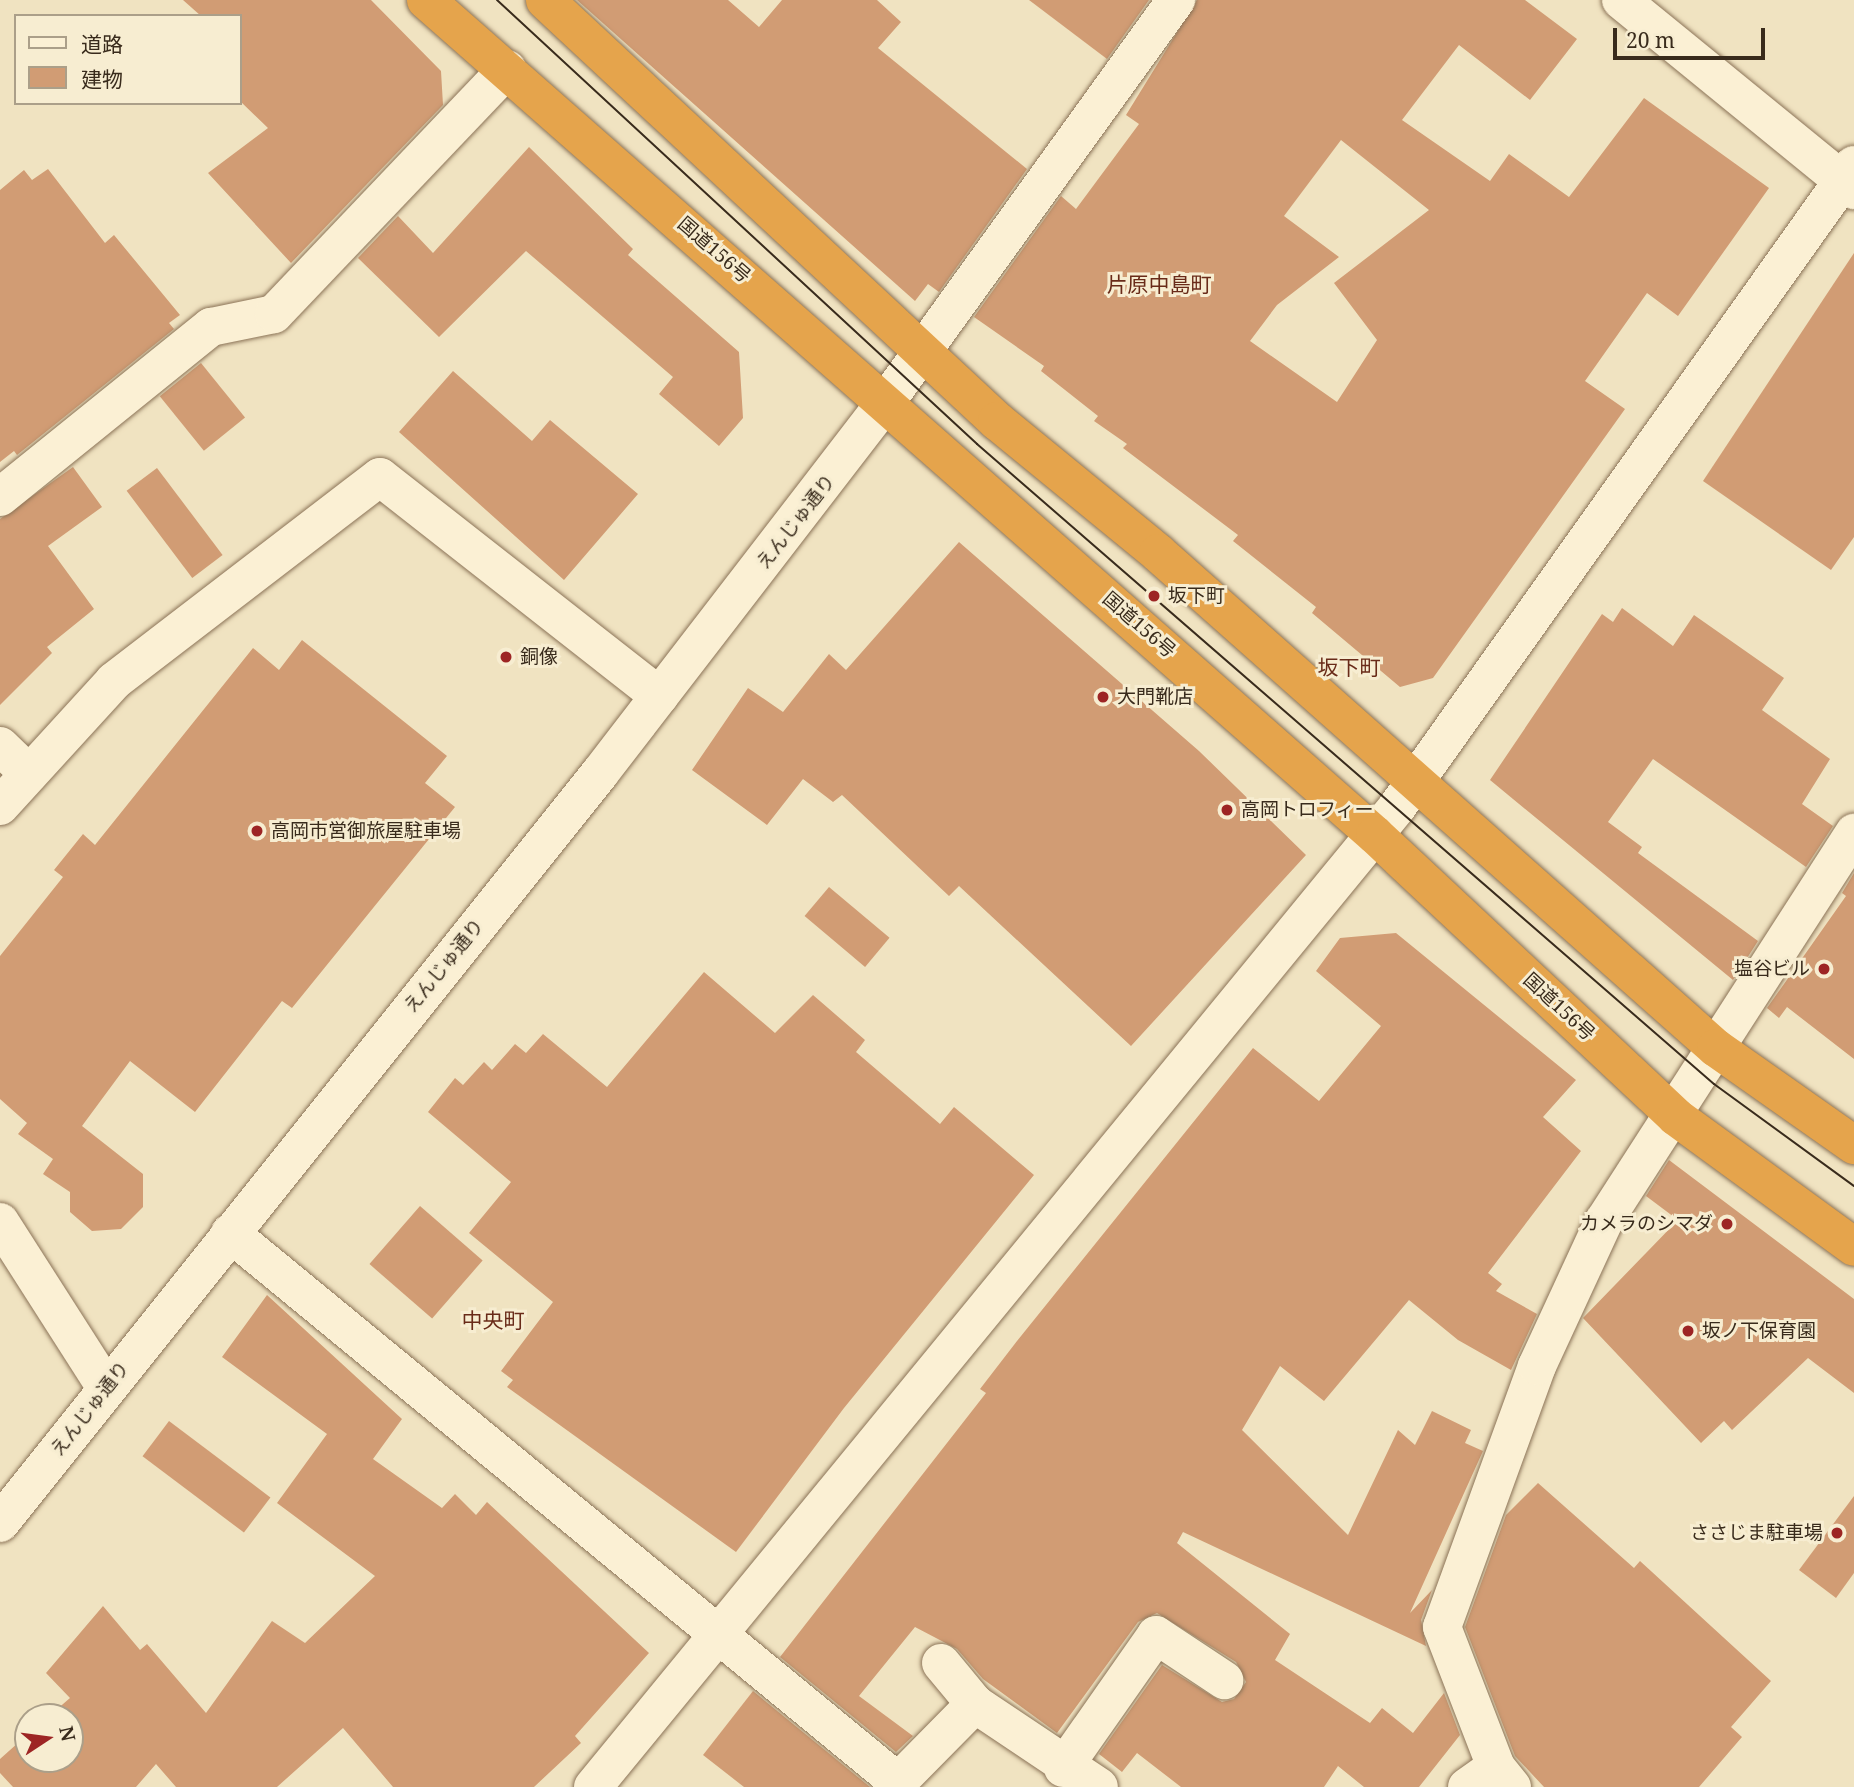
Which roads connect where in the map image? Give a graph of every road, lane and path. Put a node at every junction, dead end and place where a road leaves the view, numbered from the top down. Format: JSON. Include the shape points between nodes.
{"nodes":[{"id":1,"x":426,"y":0,"type":"edge"},
{"id":2,"x":545,"y":0,"type":"edge"},
{"id":3,"x":1176,"y":0,"type":"edge"},
{"id":4,"x":1621,"y":0,"type":"edge"},
{"id":5,"x":507,"y":69,"type":"junction"},
{"id":6,"x":1851,"y":179,"type":"edge"},
{"id":7,"x":918,"y":351,"type":"junction"},
{"id":8,"x":883,"y":406,"type":"junction"},
{"id":9,"x":0,"y":497,"type":"edge"},
{"id":10,"x":659,"y":696,"type":"junction"},
{"id":11,"x":0,"y":746,"type":"edge"},
{"id":12,"x":29,"y":774,"type":"junction"},
{"id":13,"x":1416,"y":782,"type":"junction"},
{"id":14,"x":0,"y":806,"type":"edge"},
{"id":15,"x":1854,"y":834,"type":"edge"},
{"id":16,"x":1375,"y":835,"type":"junction"},
{"id":17,"x":1716,"y":1048,"type":"junction"},
{"id":18,"x":1676,"y":1117,"type":"junction"},
{"id":19,"x":1854,"y":1145,"type":"edge"},
{"id":20,"x":0,"y":1222,"type":"edge"},
{"id":21,"x":230,"y":1233,"type":"junction"},
{"id":22,"x":1854,"y":1247,"type":"edge"},
{"id":23,"x":106,"y":1388,"type":"junction"},
{"id":24,"x":0,"y":1523,"type":"edge"},
{"id":25,"x":718,"y":1631,"type":"junction"},
{"id":26,"x":941,"y":1663,"type":"dead end"},
{"id":27,"x":1224,"y":1680,"type":"dead end"},
{"id":28,"x":975,"y":1704,"type":"junction"},
{"id":29,"x":1063,"y":1768,"type":"junction"},
{"id":30,"x":1492,"y":1780,"type":"edge"},
{"id":31,"x":593,"y":1787,"type":"edge"},
{"id":32,"x":1099,"y":1787,"type":"edge"}],
"edges":[{"from":1,"to":5,"type":"highway","name":"国道156号"},
{"from":2,"to":7,"type":"highway"},
{"from":3,"to":7,"type":"street","name":"えんじゅ通り"},
{"from":4,"to":6,"type":"street"},
{"from":5,"to":8,"type":"highway","name":"国道156号"},
{"from":5,"to":9,"type":"street","via":[[274,314],[211,327]]},
{"from":6,"to":13,"type":"street"},
{"from":7,"to":8,"type":"street","name":"えんじゅ通り"},
{"from":7,"to":13,"type":"highway"},
{"from":8,"to":10,"type":"street","name":"えんじゅ通り"},
{"from":8,"to":16,"type":"highway","name":"国道156号"},
{"from":10,"to":12,"type":"street","via":[[380,477],[114,681]]},
{"from":10,"to":21,"type":"street","name":"えんじゅ通り"},
{"from":11,"to":12,"type":"street"},
{"from":12,"to":14,"type":"street"},
{"from":13,"to":16,"type":"street"},
{"from":13,"to":17,"type":"highway"},
{"from":15,"to":17,"type":"street"},
{"from":16,"to":18,"type":"highway","name":"国道156号"},
{"from":16,"to":25,"type":"street"},
{"from":17,"to":18,"type":"street"},
{"from":17,"to":19,"type":"highway"},
{"from":18,"to":22,"type":"highway","name":"国道156号"},
{"from":18,"to":30,"type":"street","via":[[1604,1221],[1537,1366],[1442,1627]]},
{"from":20,"to":23,"type":"street"},
{"from":21,"to":23,"type":"street","name":"えんじゅ通り"},
{"from":21,"to":25,"type":"street"},
{"from":23,"to":24,"type":"street","name":"えんじゅ通り"},
{"from":25,"to":28,"type":"street","via":[[898,1782]]},
{"from":25,"to":31,"type":"street"},
{"from":26,"to":28,"type":"street"},
{"from":27,"to":29,"type":"street","via":[[1156,1635]]},
{"from":28,"to":29,"type":"street"},
{"from":29,"to":32,"type":"street"}]}
